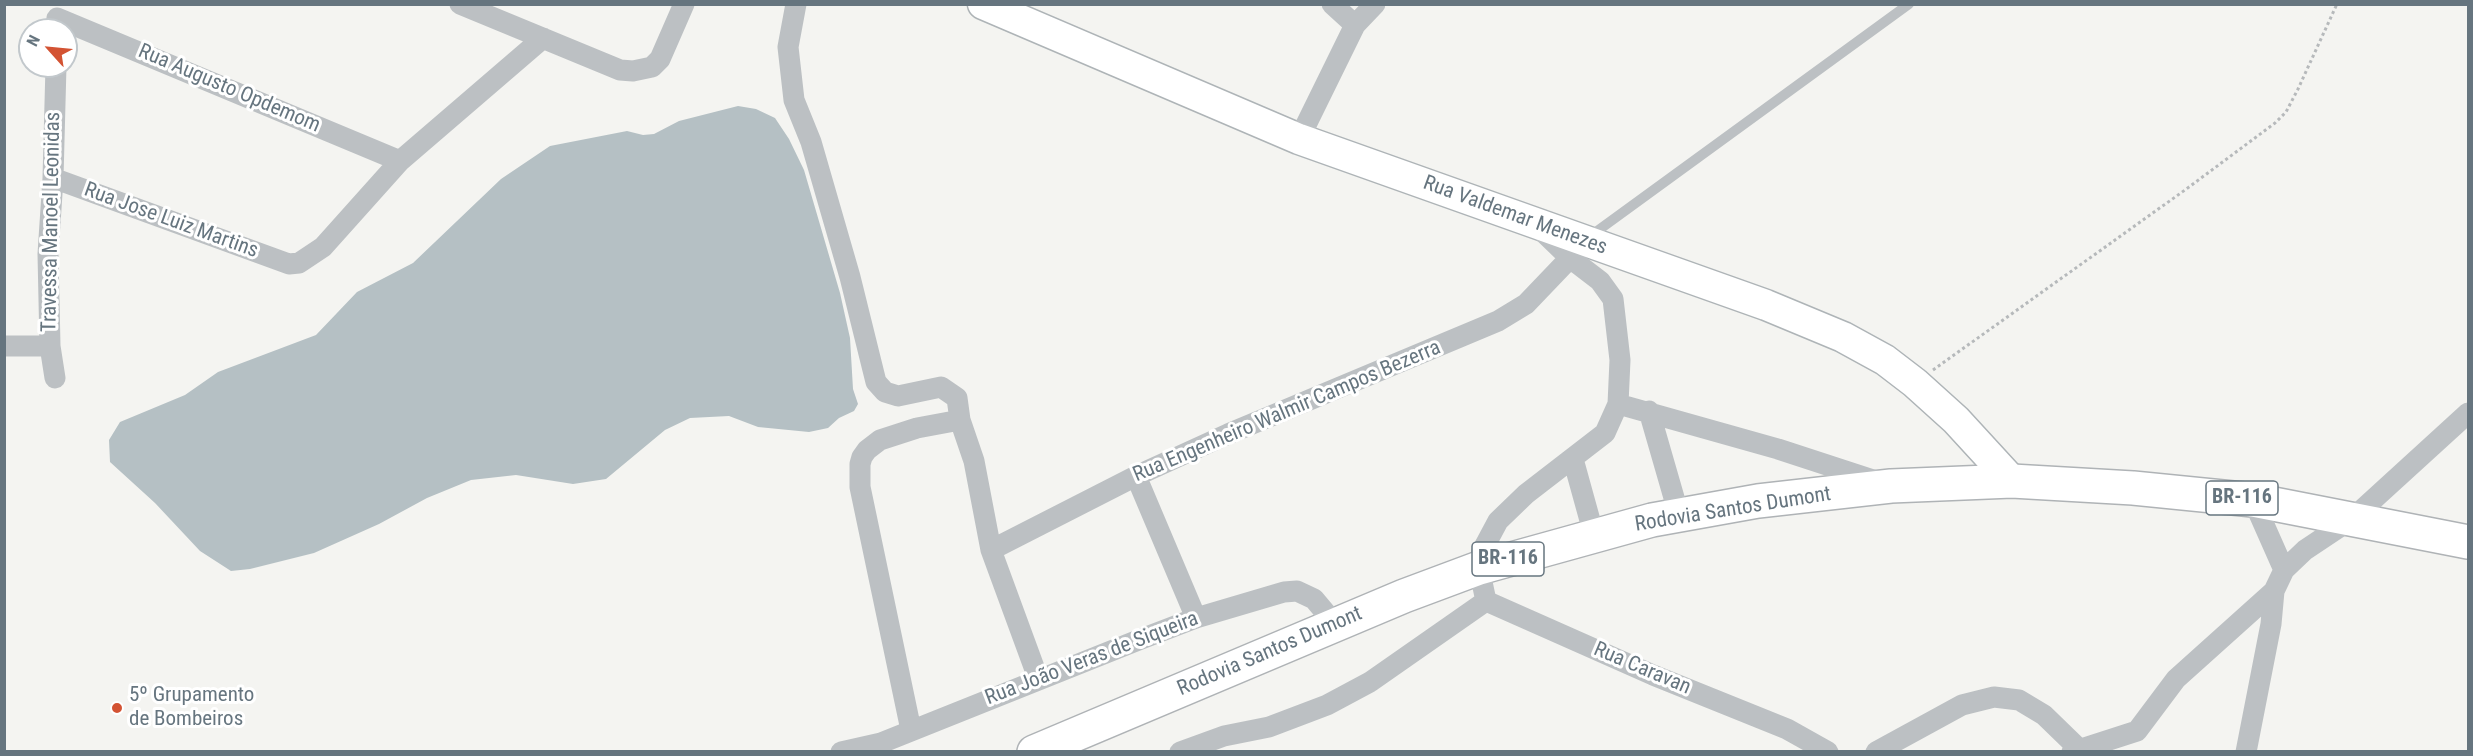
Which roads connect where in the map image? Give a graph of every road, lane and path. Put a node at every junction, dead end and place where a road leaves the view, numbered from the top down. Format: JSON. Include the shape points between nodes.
{"nodes":[{"id":1,"x":460,"y":4,"type":"edge"},
{"id":2,"x":684,"y":4,"type":"edge"},
{"id":3,"x":796,"y":4,"type":"edge"},
{"id":4,"x":983,"y":4,"type":"edge"},
{"id":5,"x":1332,"y":4,"type":"edge"},
{"id":6,"x":1375,"y":4,"type":"edge"},
{"id":7,"x":1909,"y":4,"type":"edge"},
{"id":8,"x":2337,"y":4,"type":"edge"},
{"id":9,"x":57,"y":17,"type":"edge"},
{"id":10,"x":1354,"y":26,"type":"junction"},
{"id":11,"x":543,"y":38,"type":"junction"},
{"id":12,"x":56,"y":78,"type":"edge"},
{"id":13,"x":1299,"y":139,"type":"junction"},
{"id":14,"x":400,"y":160,"type":"junction"},
{"id":15,"x":54,"y":178,"type":"junction"},
{"id":16,"x":1577,"y":249,"type":"junction"},
{"id":17,"x":4,"y":346,"type":"edge"},
{"id":18,"x":50,"y":346,"type":"junction"},
{"id":19,"x":55,"y":378,"type":"dead end"},
{"id":20,"x":1915,"y":383,"type":"junction"},
{"id":21,"x":1618,"y":404,"type":"junction"},
{"id":22,"x":1649,"y":411,"type":"junction"},
{"id":23,"x":2469,"y":413,"type":"edge"},
{"id":24,"x":960,"y":420,"type":"junction"},
{"id":25,"x":1573,"y":459,"type":"junction"},
{"id":26,"x":1136,"y":476,"type":"junction"},
{"id":27,"x":2012,"y":481,"type":"junction"},
{"id":28,"x":1891,"y":486,"type":"junction"},
{"id":29,"x":2253,"y":500,"type":"junction"},
{"id":30,"x":1679,"y":515,"type":"junction"},
{"id":31,"x":2353,"y":518,"type":"junction"},
{"id":32,"x":1594,"y":535,"type":"junction"},
{"id":33,"x":2469,"y":542,"type":"edge"},
{"id":34,"x":991,"y":550,"type":"junction"},
{"id":35,"x":1479,"y":568,"type":"junction"},
{"id":36,"x":2284,"y":570,"type":"junction"},
{"id":37,"x":2274,"y":591,"type":"junction"},
{"id":38,"x":1486,"y":601,"type":"junction"},
{"id":39,"x":1196,"y":618,"type":"junction"},
{"id":40,"x":1335,"y":624,"type":"junction"},
{"id":41,"x":1038,"y":678,"type":"junction"},
{"id":42,"x":911,"y":730,"type":"junction"},
{"id":43,"x":882,"y":747,"type":"edge"},
{"id":44,"x":2075,"y":750,"type":"edge"},
{"id":45,"x":841,"y":752,"type":"edge"},
{"id":46,"x":1034,"y":752,"type":"edge"},
{"id":47,"x":1180,"y":752,"type":"edge"},
{"id":48,"x":1828,"y":752,"type":"edge"},
{"id":49,"x":1876,"y":752,"type":"edge"},
{"id":50,"x":2246,"y":752,"type":"edge"}],
"edges":[{"from":1,"to":11,"type":"street"},
{"from":2,"to":11,"type":"street","via":[[660,59],[642,71],[620,70]]},
{"from":3,"to":24,"type":"street","via":[[788,47],[794,100],[811,142],[876,382],[885,392],[898,396],[941,387],[957,398]]},
{"from":4,"to":13,"type":"main road","name":"Rua Valdemar Menezes"},
{"from":5,"to":10,"type":"street"},
{"from":6,"to":10,"type":"street"},
{"from":7,"to":16,"type":"lane"},
{"from":8,"to":20,"type":"path","via":[[2298,90],[2275,123]]},
{"from":9,"to":14,"type":"street","name":"Rua Augusto Opdemom"},
{"from":10,"to":13,"type":"street"},
{"from":11,"to":14,"type":"street"},
{"from":12,"to":15,"type":"street","name":"Travessa Manoel Leonidas"},
{"from":13,"to":16,"type":"main road","name":"Rua Valdemar Menezes","via":[[1535,224]]},
{"from":14,"to":15,"type":"street","name":"Rua Jose Luiz Martins","via":[[323,247],[299,263],[289,264]]},
{"from":15,"to":18,"type":"street","name":"Travessa Manoel Leonidas","via":[[48,254]]},
{"from":16,"to":20,"type":"main road","name":"Rua Valdemar Menezes","via":[[1766,305],[1843,337],[1885,360]]},
{"from":16,"to":21,"type":"street","via":[[1613,299],[1620,360]]},
{"from":16,"to":26,"type":"street","name":"Rua Engenheiro Walmir Campos Bezerra","via":[[1526,304],[1498,321]]},
{"from":17,"to":18,"type":"street"},
{"from":18,"to":19,"type":"street","name":"Travessa Manoel Leonidas"},
{"from":20,"to":27,"type":"main road","name":"Rua Valdemar Menezes","via":[[1956,420]]},
{"from":21,"to":22,"type":"street"},
{"from":21,"to":25,"type":"street","via":[[1605,432]]},
{"from":22,"to":28,"type":"street"},
{"from":22,"to":30,"type":"street"},
{"from":23,"to":31,"type":"street"},
{"from":24,"to":34,"type":"street","via":[[974,461]]},
{"from":24,"to":42,"type":"street","via":[[880,440],[867,450],[860,464],[860,486]]},
{"from":25,"to":32,"type":"street"},
{"from":25,"to":35,"type":"street","via":[[1498,521],[1482,551]]},
{"from":26,"to":34,"type":"street","name":"Rua Engenheiro Walmir Campos Bezerra"},
{"from":26,"to":39,"type":"street"},
{"from":27,"to":28,"type":"highway","name":"Rodovia Santos Dumont","number":"BR-116"},
{"from":27,"to":29,"type":"highway","name":"Rodovia Santos Dumont","number":"BR-116"},
{"from":28,"to":30,"type":"highway","name":"Rodovia Santos Dumont","number":"BR-116","via":[[1758,501]]},
{"from":29,"to":31,"type":"highway","name":"Rodovia Santos Dumont","number":"BR-116"},
{"from":29,"to":36,"type":"street"},
{"from":30,"to":32,"type":"highway","name":"Rodovia Santos Dumont","number":"BR-116"},
{"from":31,"to":33,"type":"highway","name":"Rodovia Santos Dumont","number":"BR-116"},
{"from":31,"to":36,"type":"street","via":[[2305,550]]},
{"from":32,"to":35,"type":"highway","name":"Rodovia Santos Dumont","number":"BR-116"},
{"from":34,"to":41,"type":"street"},
{"from":35,"to":38,"type":"street"},
{"from":35,"to":40,"type":"highway","name":"Rodovia Santos Dumont","number":"BR-116"},
{"from":36,"to":37,"type":"street"},
{"from":37,"to":44,"type":"street","via":[[2176,679],[2137,731]]},
{"from":37,"to":50,"type":"street"},
{"from":38,"to":47,"type":"street","via":[[1370,682],[1327,705],[1269,727],[1224,736]]},
{"from":38,"to":48,"type":"street","name":"Rua Caravan","via":[[1788,729]]},
{"from":39,"to":40,"type":"street","name":"Rua João Veras de Siqueira","via":[[1297,591],[1314,599]]},
{"from":39,"to":41,"type":"street","name":"Rua João Veras de Siqueira"},
{"from":40,"to":46,"type":"highway","name":"Rodovia Santos Dumont","number":"BR-116"},
{"from":41,"to":42,"type":"street","name":"Rua João Veras de Siqueira"},
{"from":42,"to":43,"type":"street","name":"Rua João Veras de Siqueira"},
{"from":43,"to":45,"type":"street","name":"Rua João Veras de Siqueira"},
{"from":44,"to":49,"type":"street","via":[[2044,715],[2008,696],[1962,705]]}]}
